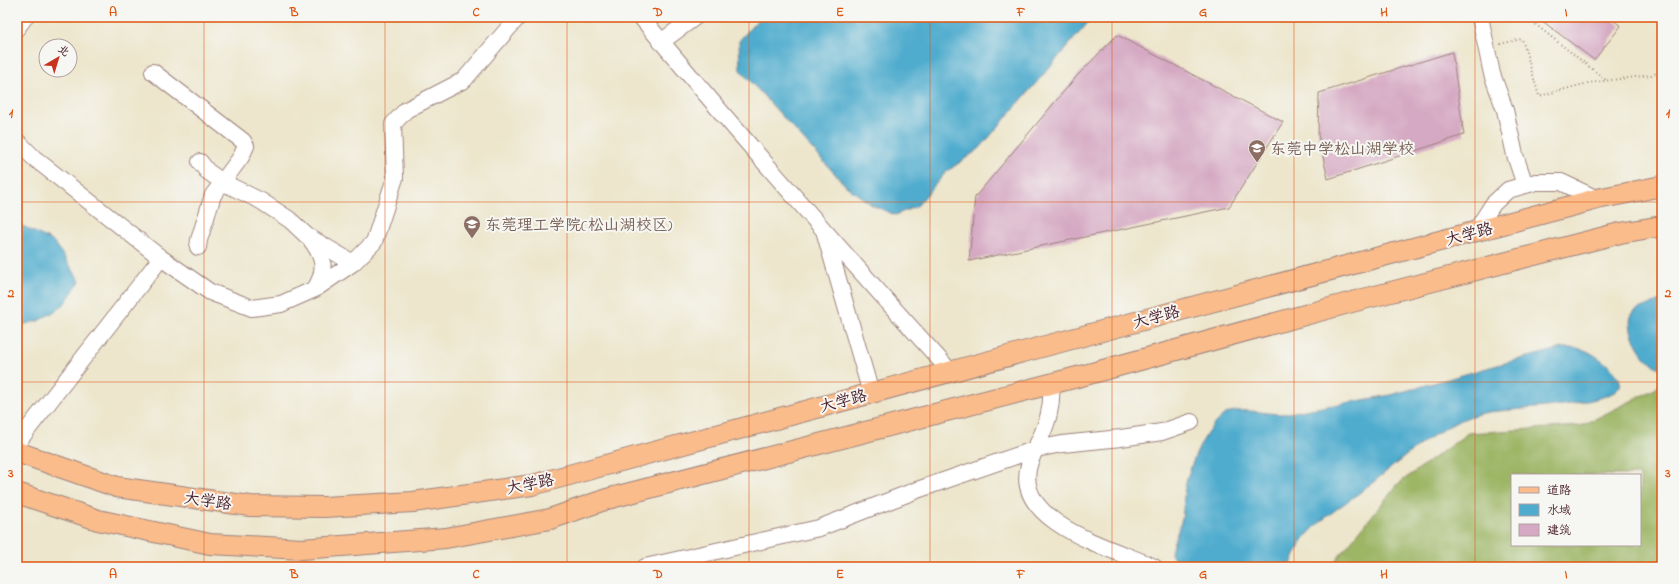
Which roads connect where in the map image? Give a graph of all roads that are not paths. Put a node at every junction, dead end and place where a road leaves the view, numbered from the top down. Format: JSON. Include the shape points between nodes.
{"nodes":[{"id":1,"x":25,"y":17,"type":"edge"},
{"id":2,"x":518,"y":17,"type":"edge"},
{"id":3,"x":641,"y":17,"type":"edge"},
{"id":4,"x":695,"y":17,"type":"edge"},
{"id":5,"x":1480,"y":17,"type":"edge"},
{"id":6,"x":17,"y":28,"type":"edge"},
{"id":7,"x":662,"y":42,"type":"junction"},
{"id":8,"x":153,"y":72,"type":"dead end"},
{"id":9,"x":17,"y":141,"type":"edge"},
{"id":10,"x":200,"y":162,"type":"dead end"},
{"id":11,"x":224,"y":183,"type":"junction"},
{"id":12,"x":1525,"y":185,"type":"junction"},
{"id":13,"x":1662,"y":186,"type":"edge"},
{"id":14,"x":1597,"y":199,"type":"junction"},
{"id":15,"x":1662,"y":226,"type":"edge"},
{"id":16,"x":824,"y":230,"type":"junction"},
{"id":17,"x":1474,"y":232,"type":"junction"},
{"id":18,"x":307,"y":236,"type":"junction"},
{"id":19,"x":198,"y":247,"type":"dead end"},
{"id":20,"x":161,"y":258,"type":"junction"},
{"id":21,"x":352,"y":263,"type":"junction"},
{"id":22,"x":315,"y":289,"type":"junction"},
{"id":23,"x":950,"y":372,"type":"junction"},
{"id":24,"x":1051,"y":384,"type":"junction"},
{"id":25,"x":871,"y":393,"type":"junction"},
{"id":26,"x":1191,"y":422,"type":"dead end"},
{"id":27,"x":17,"y":443,"type":"edge"},
{"id":28,"x":1036,"y":449,"type":"junction"},
{"id":29,"x":17,"y":452,"type":"edge"},
{"id":30,"x":17,"y":493,"type":"edge"},
{"id":31,"x":646,"y":567,"type":"edge"},
{"id":32,"x":1154,"y":567,"type":"edge"}],
"edges":[{"from":1,"to":6,"type":"street"},
{"from":2,"to":21,"type":"street","via":[[464,80],[406,110],[393,124],[396,178],[374,242]]},
{"from":3,"to":7,"type":"street"},
{"from":4,"to":7,"type":"street"},
{"from":5,"to":12,"type":"street","via":[[1492,74],[1505,110]]},
{"from":7,"to":16,"type":"street"},
{"from":8,"to":11,"type":"street","via":[[246,146]]},
{"from":9,"to":20,"type":"street","via":[[34,158]]},
{"from":10,"to":11,"type":"street","via":[[207,171]]},
{"from":11,"to":18,"type":"street","via":[[261,201],[290,220]]},
{"from":11,"to":19,"type":"street","via":[[213,195]]},
{"from":12,"to":14,"type":"street","via":[[1536,182],[1561,182]]},
{"from":12,"to":17,"type":"street","via":[[1508,190],[1493,204]]},
{"from":13,"to":14,"type":"main road","name":"大学路"},
{"from":14,"to":17,"type":"main road","name":"大学路"},
{"from":15,"to":24,"type":"main road","via":[[1620,233]]},
{"from":16,"to":23,"type":"street"},
{"from":16,"to":25,"type":"street"},
{"from":17,"to":23,"type":"main road","name":"大学路"},
{"from":18,"to":21,"type":"street"},
{"from":18,"to":22,"type":"street","via":[[320,252],[323,269]]},
{"from":20,"to":22,"type":"street","via":[[210,292],[252,308],[281,304]]},
{"from":20,"to":27,"type":"street"},
{"from":21,"to":22,"type":"street"},
{"from":23,"to":25,"type":"main road","name":"大学路"},
{"from":24,"to":28,"type":"street","via":[[1049,416]]},
{"from":24,"to":30,"type":"main road","via":[[607,499],[550,519],[446,538],[302,549],[210,544],[98,520]]},
{"from":25,"to":29,"type":"main road","name":"大学路","via":[[532,485],[413,502],[324,507],[250,506],[117,487]]},
{"from":26,"to":28,"type":"street","via":[[1162,432]]},
{"from":28,"to":31,"type":"street","via":[[917,490],[819,528]]},
{"from":28,"to":32,"type":"street","via":[[1027,476],[1028,488],[1040,508],[1067,529],[1088,540]]}]}
